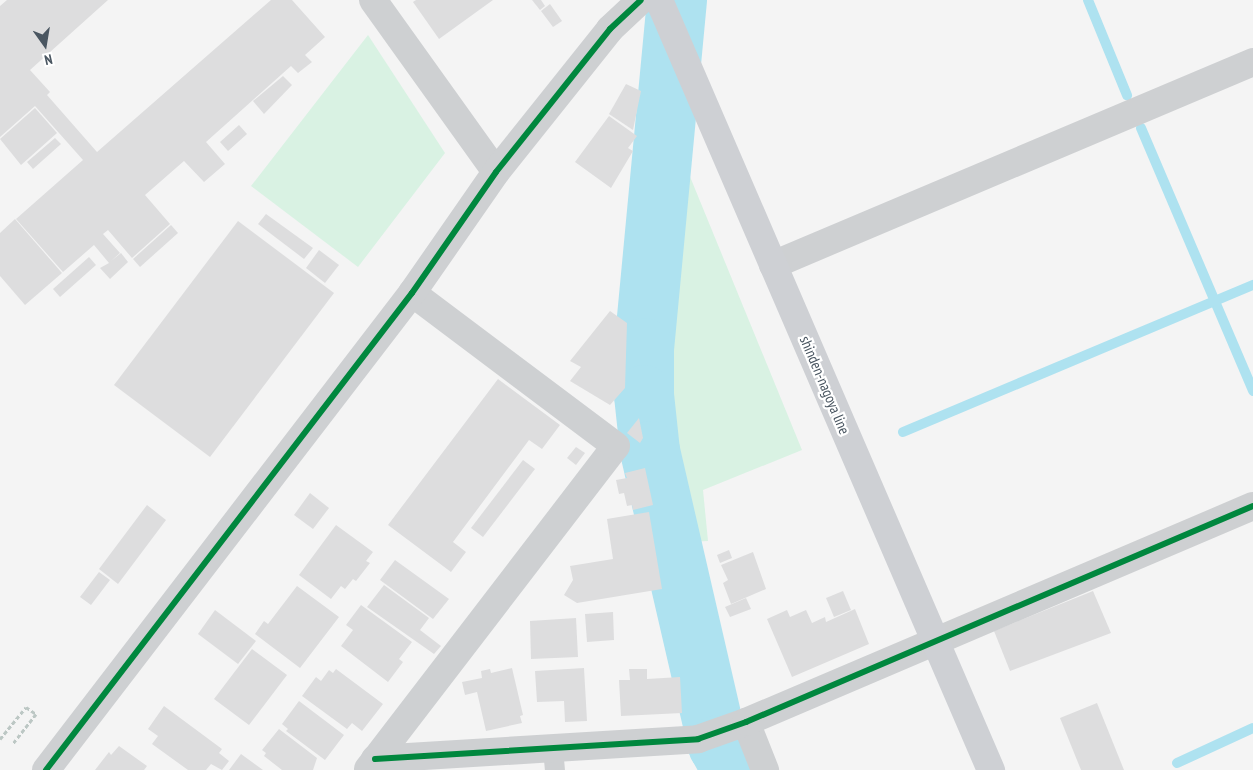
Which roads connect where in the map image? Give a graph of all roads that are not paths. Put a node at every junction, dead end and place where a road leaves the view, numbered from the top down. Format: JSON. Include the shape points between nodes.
{"nodes":[{"id":1,"x":373,"y":0,"type":"edge"},
{"id":2,"x":641,"y":0,"type":"edge"},
{"id":3,"x":659,"y":0,"type":"edge"},
{"id":4,"x":1253,"y":62,"type":"edge"},
{"id":5,"x":496,"y":172,"type":"junction"},
{"id":6,"x":774,"y":265,"type":"junction"},
{"id":7,"x":412,"y":293,"type":"junction"},
{"id":8,"x":1253,"y":506,"type":"edge"},
{"id":9,"x":934,"y":639,"type":"junction"},
{"id":10,"x":740,"y":724,"type":"junction"},
{"id":11,"x":554,"y":759,"type":"edge"},
{"id":12,"x":371,"y":765,"type":"edge"},
{"id":13,"x":46,"y":770,"type":"edge"},
{"id":14,"x":765,"y":770,"type":"edge"},
{"id":15,"x":991,"y":770,"type":"edge"}],
"edges":[{"from":1,"to":5,"type":"street"},
{"from":2,"to":5,"type":"street","via":[[610,29]]},
{"from":3,"to":6,"type":"main road","name":"shinden-nagoya line"},
{"from":4,"to":6,"type":"street"},
{"from":5,"to":7,"type":"street"},
{"from":6,"to":9,"type":"main road","name":"shinden-nagoya line"},
{"from":7,"to":12,"type":"street","via":[[616,446]]},
{"from":7,"to":13,"type":"street"},
{"from":8,"to":9,"type":"street"},
{"from":9,"to":10,"type":"street"},
{"from":9,"to":15,"type":"main road","name":"shinden-nagoya line"},
{"from":10,"to":11,"type":"street","via":[[698,738]]},
{"from":10,"to":14,"type":"street"},
{"from":11,"to":12,"type":"street"}]}
